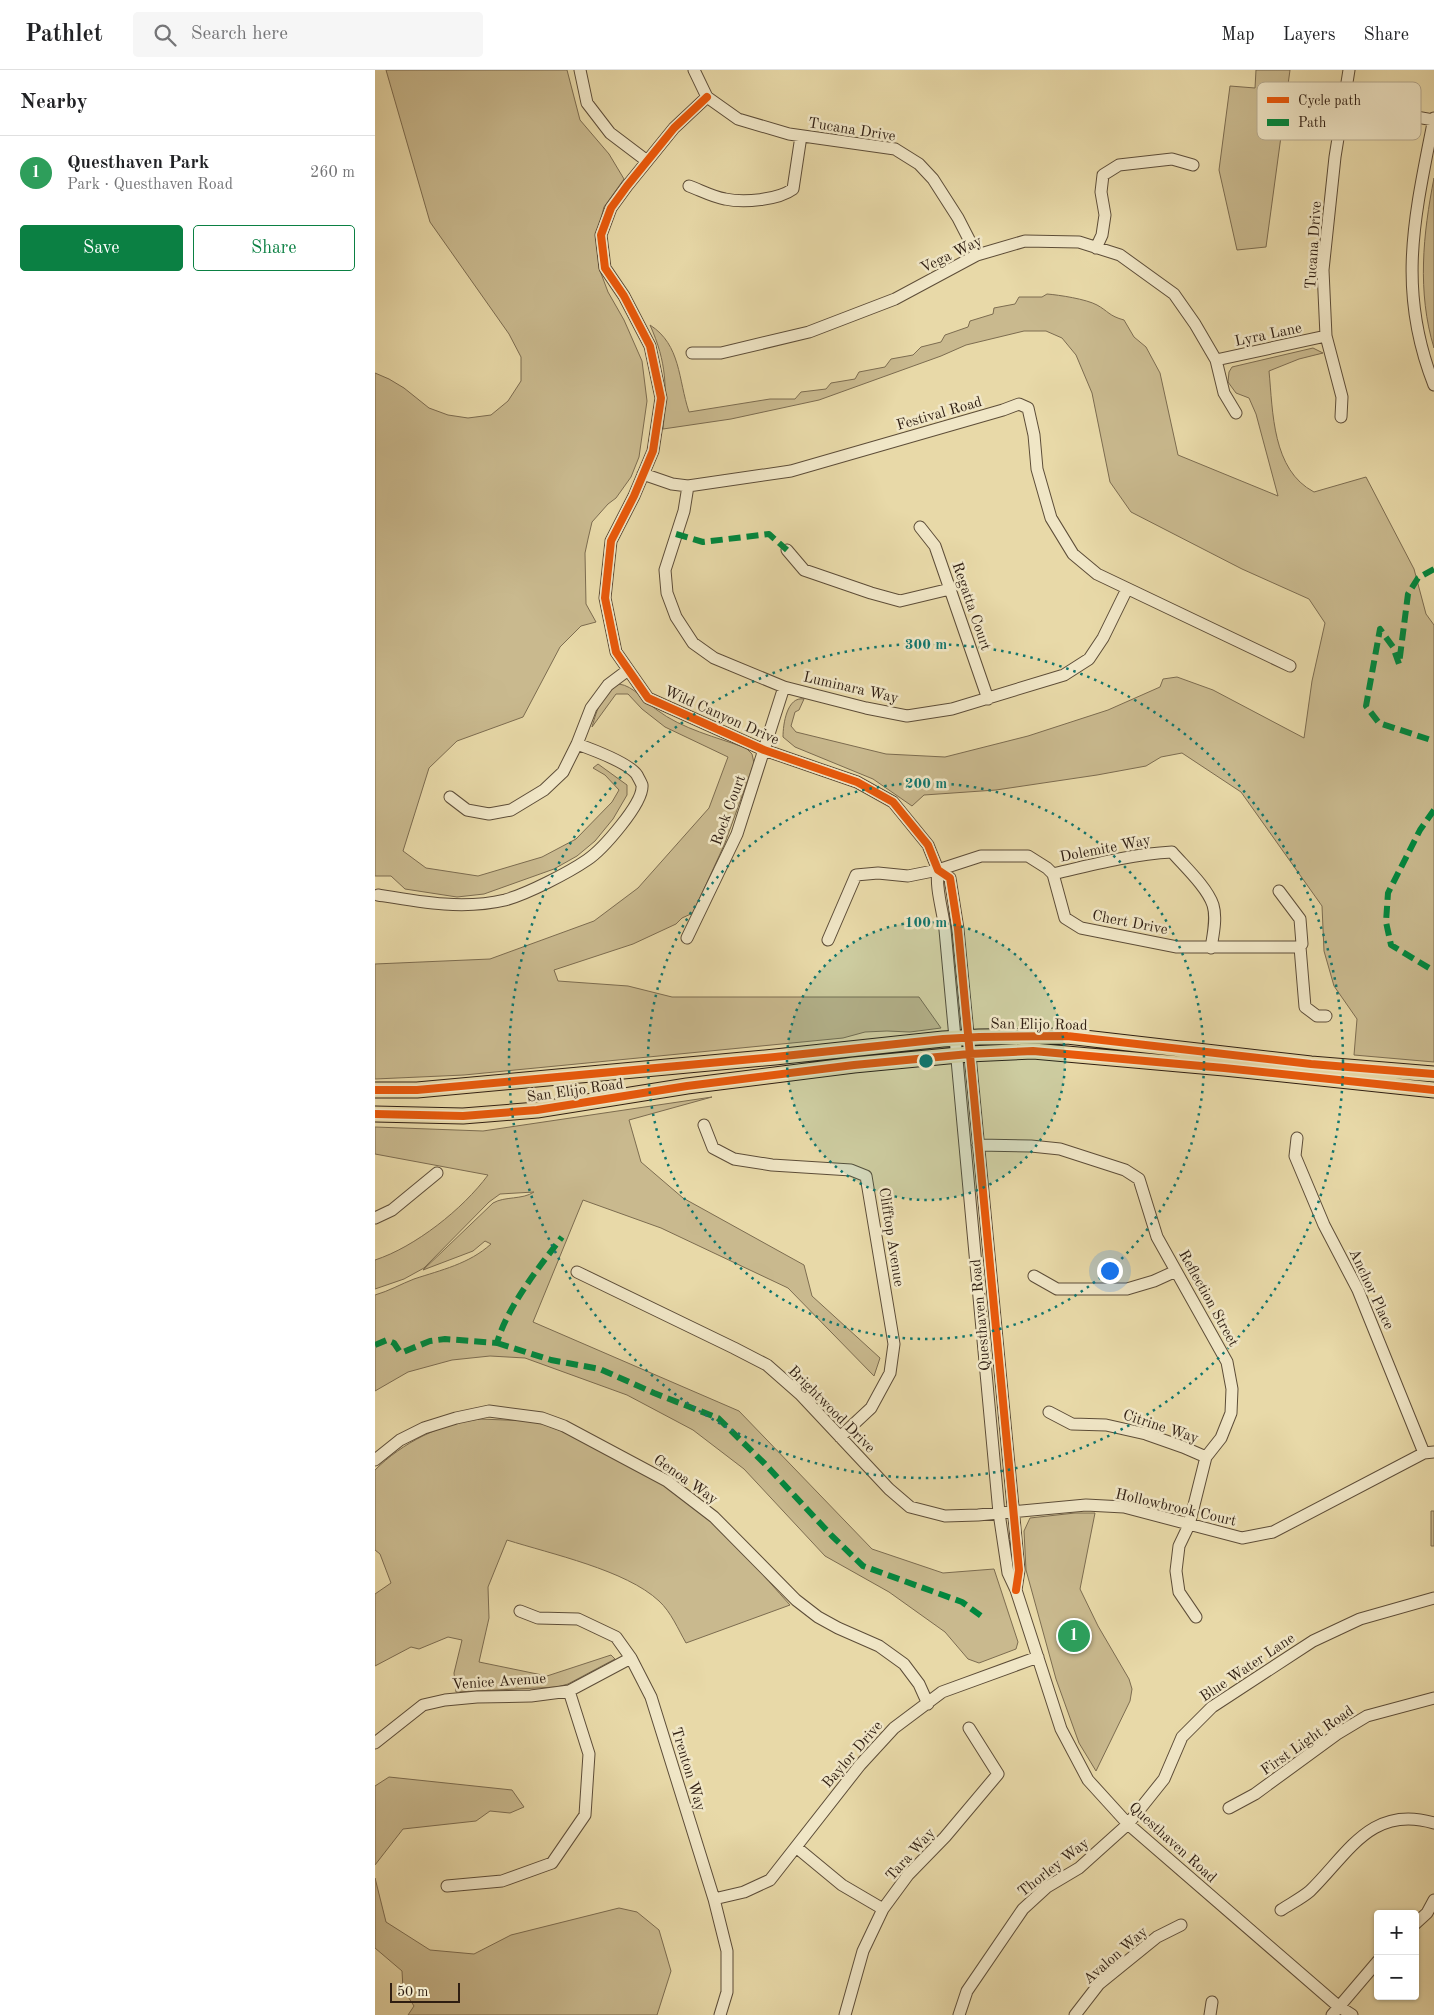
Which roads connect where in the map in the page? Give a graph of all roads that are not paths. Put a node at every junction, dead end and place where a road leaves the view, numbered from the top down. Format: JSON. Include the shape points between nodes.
{"nodes":[{"id":1,"x":580,"y":70,"type":"edge"},
{"id":2,"x":694,"y":70,"type":"edge"},
{"id":3,"x":707,"y":97,"type":"junction"},
{"id":4,"x":1421,"y":117,"type":"edge"},
{"id":5,"x":1434,"y":119,"type":"edge"},
{"id":6,"x":801,"y":136,"type":"junction"},
{"id":7,"x":1339,"y":140,"type":"edge"},
{"id":8,"x":647,"y":162,"type":"junction"},
{"id":9,"x":1193,"y":165,"type":"dead end"},
{"id":10,"x":689,"y":186,"type":"dead end"},
{"id":11,"x":1096,"y":248,"type":"junction"},
{"id":12,"x":977,"y":255,"type":"junction"},
{"id":13,"x":1326,"y":336,"type":"junction"},
{"id":14,"x":692,"y":353,"type":"dead end"},
{"id":15,"x":1215,"y":360,"type":"junction"},
{"id":16,"x":1434,"y":385,"type":"edge"},
{"id":17,"x":1236,"y":413,"type":"dead end"},
{"id":18,"x":1341,"y":418,"type":"dead end"},
{"id":19,"x":643,"y":474,"type":"junction"},
{"id":20,"x":688,"y":486,"type":"junction"},
{"id":21,"x":920,"y":528,"type":"dead end"},
{"id":22,"x":787,"y":550,"type":"dead end"},
{"id":23,"x":1127,"y":589,"type":"junction"},
{"id":24,"x":950,"y":590,"type":"junction"},
{"id":25,"x":1290,"y":666,"type":"dead end"},
{"id":26,"x":628,"y":670,"type":"junction"},
{"id":27,"x":784,"y":687,"type":"junction"},
{"id":28,"x":988,"y":699,"type":"junction"},
{"id":29,"x":577,"y":744,"type":"junction"},
{"id":30,"x":764,"y":750,"type":"junction"},
{"id":31,"x":450,"y":797,"type":"dead end"},
{"id":32,"x":938,"y":870,"type":"junction"},
{"id":33,"x":1053,"y":874,"type":"junction"},
{"id":34,"x":1279,"y":891,"type":"dead end"},
{"id":35,"x":378,"y":895,"type":"dead end"},
{"id":36,"x":687,"y":938,"type":"dead end"},
{"id":37,"x":828,"y":940,"type":"dead end"},
{"id":38,"x":1300,"y":947,"type":"junction"},
{"id":39,"x":1211,"y":948,"type":"junction"},
{"id":40,"x":1325,"y":1016,"type":"dead end"},
{"id":41,"x":961,"y":1037,"type":"junction"},
{"id":42,"x":963,"y":1054,"type":"junction"},
{"id":43,"x":1434,"y":1074,"type":"edge"},
{"id":44,"x":375,"y":1090,"type":"edge"},
{"id":45,"x":1434,"y":1090,"type":"edge"},
{"id":46,"x":375,"y":1114,"type":"edge"},
{"id":47,"x":704,"y":1125,"type":"dead end"},
{"id":48,"x":1297,"y":1138,"type":"dead end"},
{"id":49,"x":978,"y":1144,"type":"junction"},
{"id":50,"x":437,"y":1173,"type":"dead end"},
{"id":51,"x":375,"y":1218,"type":"edge"},
{"id":52,"x":1176,"y":1271,"type":"junction"},
{"id":53,"x":577,"y":1272,"type":"dead end"},
{"id":54,"x":1035,"y":1276,"type":"dead end"},
{"id":55,"x":1049,"y":1412,"type":"dead end"},
{"id":56,"x":840,"y":1437,"type":"junction"},
{"id":57,"x":1429,"y":1452,"type":"edge"},
{"id":58,"x":1206,"y":1458,"type":"junction"},
{"id":59,"x":375,"y":1460,"type":"edge"},
{"id":60,"x":1012,"y":1512,"type":"junction"},
{"id":61,"x":999,"y":1513,"type":"junction"},
{"id":62,"x":1189,"y":1525,"type":"junction"},
{"id":63,"x":1016,"y":1590,"type":"junction"},
{"id":64,"x":1434,"y":1598,"type":"edge"},
{"id":65,"x":520,"y":1611,"type":"dead end"},
{"id":66,"x":1196,"y":1617,"type":"dead end"},
{"id":67,"x":1038,"y":1657,"type":"junction"},
{"id":68,"x":631,"y":1658,"type":"junction"},
{"id":69,"x":569,"y":1690,"type":"junction"},
{"id":70,"x":1434,"y":1698,"type":"edge"},
{"id":71,"x":927,"y":1704,"type":"junction"},
{"id":72,"x":969,"y":1728,"type":"dead end"},
{"id":73,"x":375,"y":1743,"type":"edge"},
{"id":74,"x":1229,"y":1808,"type":"dead end"},
{"id":75,"x":1434,"y":1823,"type":"edge"},
{"id":76,"x":1127,"y":1824,"type":"junction"},
{"id":77,"x":796,"y":1847,"type":"junction"},
{"id":78,"x":447,"y":1886,"type":"dead end"},
{"id":79,"x":714,"y":1899,"type":"junction"},
{"id":80,"x":1434,"y":1900,"type":"edge"},
{"id":81,"x":883,"y":1909,"type":"junction"},
{"id":82,"x":1281,"y":1910,"type":"dead end"},
{"id":83,"x":1419,"y":1920,"type":"edge"},
{"id":84,"x":1181,"y":1924,"type":"dead end"},
{"id":85,"x":1374,"y":1967,"type":"edge"},
{"id":86,"x":1212,"y":2002,"type":"dead end"},
{"id":87,"x":1335,"y":2011,"type":"edge"},
{"id":88,"x":719,"y":2015,"type":"edge"},
{"id":89,"x":845,"y":2015,"type":"edge"},
{"id":90,"x":959,"y":2015,"type":"edge"},
{"id":91,"x":1075,"y":2015,"type":"edge"},
{"id":92,"x":1210,"y":2015,"type":"edge"},
{"id":93,"x":1352,"y":2015,"type":"edge"}],
"edges":[{"from":1,"to":8,"type":"street","via":[[587,103],[610,133]]},
{"from":2,"to":3,"type":"street","name":"Tucana Drive"},
{"from":3,"to":6,"type":"street","name":"Tucana Drive","via":[[738,119]]},
{"from":3,"to":8,"type":"street","name":"Wild Canyon Drive","via":[[674,128]]},
{"from":4,"to":5,"type":"street"},
{"from":5,"to":16,"type":"street","via":[[1411,261],[1417,330]]},
{"from":6,"to":10,"type":"street","via":[[793,189],[786,194],[763,200],[726,200]]},
{"from":6,"to":12,"type":"street","name":"Tucana Drive","via":[[895,149],[919,164],[943,194]]},
{"from":7,"to":13,"type":"street","name":"Tucana Drive","via":[[1323,270]]},
{"from":8,"to":19,"type":"street","name":"Wild Canyon Drive","via":[[611,208],[601,235],[605,268],[650,346],[661,398],[653,451]]},
{"from":9,"to":11,"type":"street","via":[[1172,158],[1119,165],[1103,175],[1101,192],[1105,215]]},
{"from":11,"to":12,"type":"street","name":"Vega Way","via":[[1079,242],[1025,241]]},
{"from":11,"to":15,"type":"street","name":"Vega Way","via":[[1119,255],[1174,294]]},
{"from":12,"to":14,"type":"street","name":"Vega Way","via":[[895,299],[809,332],[721,353]]},
{"from":13,"to":15,"type":"street","name":"Lyra Lane"},
{"from":13,"to":18,"type":"street","name":"Tucana Drive","via":[[1342,397]]},
{"from":15,"to":17,"type":"street","name":"Vega Way","via":[[1224,393]]},
{"from":19,"to":20,"type":"street","name":"Festival Road"},
{"from":19,"to":26,"type":"street","name":"Wild Canyon Drive","via":[[611,541],[605,598],[616,652]]},
{"from":20,"to":23,"type":"street","name":"Festival Road","via":[[791,470],[1019,404],[1028,408],[1037,469],[1051,518],[1073,554],[1097,574]]},
{"from":20,"to":27,"type":"street","name":"Luminara Way","via":[[684,511],[665,570],[667,593],[676,617],[693,642],[714,658]]},
{"from":21,"to":24,"type":"street","name":"Regatta Court","via":[[935,546]]},
{"from":22,"to":24,"type":"street","via":[[804,570],[900,601]]},
{"from":23,"to":25,"type":"street"},
{"from":23,"to":28,"type":"street","name":"Luminara Way","via":[[1089,659],[1065,675]]},
{"from":24,"to":28,"type":"street","name":"Regatta Court"},
{"from":26,"to":29,"type":"street","via":[[608,685],[591,708]]},
{"from":26,"to":30,"type":"street","name":"Wild Canyon Drive","via":[[648,698]]},
{"from":27,"to":28,"type":"street","name":"Luminara Way","via":[[907,716]]},
{"from":27,"to":30,"type":"street","name":"Rock Court"},
{"from":29,"to":31,"type":"street","via":[[563,772],[543,790],[511,810],[489,814],[467,810]]},
{"from":29,"to":35,"type":"street","via":[[608,755],[636,773],[642,785],[637,801],[610,838],[588,859],[549,882],[506,900],[463,905]]},
{"from":30,"to":32,"type":"street","name":"Wild Canyon Drive","via":[[857,782],[893,802],[928,845]]},
{"from":30,"to":36,"type":"street","name":"Rock Court","via":[[737,834]]},
{"from":32,"to":33,"type":"street","via":[[981,856],[1028,856]]},
{"from":32,"to":37,"type":"street","via":[[908,876],[856,875]]},
{"from":32,"to":41,"type":"street","name":"Wild Canyon Drive","via":[[950,878],[954,899]]},
{"from":33,"to":39,"type":"street","name":"Chert Drive","via":[[1065,918],[1081,928],[1177,947]]},
{"from":33,"to":39,"type":"street","name":"Dolemite Way","via":[[1172,852],[1213,904]]},
{"from":34,"to":38,"type":"street","via":[[1300,919]]},
{"from":38,"to":39,"type":"street","name":"Chert Drive"},
{"from":38,"to":40,"type":"street","via":[[1305,1007],[1317,1016]]},
{"from":41,"to":42,"type":"street","name":"Questhaven Road"},
{"from":41,"to":43,"type":"main road","name":"San Elijo Road","via":[[1067,1036],[1311,1064]]},
{"from":41,"to":44,"type":"main road","name":"San Elijo Road","via":[[417,1090]]},
{"from":42,"to":45,"type":"main road","name":"San Elijo Road","via":[[1043,1052]]},
{"from":42,"to":46,"type":"main road","name":"San Elijo Road","via":[[697,1085],[537,1110],[463,1116]]},
{"from":42,"to":49,"type":"street","name":"Questhaven Road"},
{"from":42,"to":61,"type":"street","name":"Questhaven Road"},
{"from":47,"to":56,"type":"street","name":"Clifftop Avenue","via":[[713,1148],[734,1159],[851,1170],[866,1176],[894,1344],[890,1373],[871,1408]]},
{"from":48,"to":57,"type":"street","name":"Anchor Place","via":[[1295,1156],[1324,1225],[1358,1290]]},
{"from":49,"to":52,"type":"street","name":"Reflection Street","via":[[1060,1149],[1125,1170],[1139,1179],[1157,1237]]},
{"from":49,"to":60,"type":"street","name":"Questhaven Road"},
{"from":50,"to":51,"type":"street","via":[[392,1210]]},
{"from":52,"to":54,"type":"street","via":[[1127,1289],[1057,1289]]},
{"from":52,"to":58,"type":"street","name":"Reflection Street","via":[[1227,1362],[1232,1389],[1231,1413],[1221,1438]]},
{"from":53,"to":56,"type":"street","name":"Brightwood Drive","via":[[767,1365],[800,1394]]},
{"from":55,"to":58,"type":"street","name":"Citrine Way","via":[[1072,1424],[1106,1425],[1146,1434],[1183,1446]]},
{"from":56,"to":61,"type":"street","name":"Brightwood Drive","via":[[910,1507],[945,1516]]},
{"from":57,"to":62,"type":"street","name":"Hollowbrook Court","via":[[1273,1532],[1242,1538]]},
{"from":58,"to":62,"type":"street","name":"Reflection Street"},
{"from":59,"to":71,"type":"street","name":"Genoa Way","via":[[400,1440],[424,1428],[489,1411],[542,1418],[564,1426],[667,1481],[714,1518],[796,1600],[818,1617],[879,1646],[904,1664],[919,1684]]},
{"from":60,"to":61,"type":"street","name":"Brightwood Drive"},
{"from":60,"to":62,"type":"street","name":"Hollowbrook Court","via":[[1086,1505],[1124,1507]]},
{"from":60,"to":63,"type":"street","name":"Questhaven Road","via":[[1019,1570]]},
{"from":61,"to":63,"type":"street","name":"Questhaven Road","via":[[1008,1573]]},
{"from":62,"to":66,"type":"street","name":"Reflection Street","via":[[1179,1546],[1176,1571],[1179,1592]]},
{"from":63,"to":67,"type":"street","name":"Questhaven Road"},
{"from":64,"to":76,"type":"street","name":"Blue Water Lane","via":[[1360,1619],[1313,1640],[1212,1707],[1181,1737],[1164,1779]]},
{"from":65,"to":68,"type":"street","name":"Trenton Way","via":[[537,1618],[578,1619],[616,1637]]},
{"from":67,"to":71,"type":"street","name":"Baylor Drive","via":[[942,1692]]},
{"from":67,"to":76,"type":"street","name":"Questhaven Road","via":[[1065,1738],[1089,1780]]},
{"from":68,"to":69,"type":"street","name":"Venice Avenue"},
{"from":68,"to":79,"type":"street","name":"Trenton Way","via":[[651,1697]]},
{"from":69,"to":73,"type":"street","name":"Venice Avenue","via":[[531,1696],[445,1700],[423,1705]]},
{"from":69,"to":78,"type":"street","via":[[589,1754],[585,1815],[552,1863],[502,1881]]},
{"from":70,"to":74,"type":"street","name":"First Light Road","via":[[1367,1716],[1255,1794]]},
{"from":71,"to":77,"type":"street","name":"Baylor Drive","via":[[894,1728],[860,1765]]},
{"from":72,"to":81,"type":"street","name":"Tara Way","via":[[998,1774],[945,1837],[907,1874]]},
{"from":75,"to":82,"type":"street","via":[[1395,1819],[1362,1835],[1309,1892]]},
{"from":76,"to":87,"type":"street","name":"Questhaven Road"},
{"from":76,"to":90,"type":"street","name":"Thorley Way","via":[[1079,1868],[1047,1887],[1023,1909],[967,1991]]},
{"from":77,"to":79,"type":"street","name":"Baylor Drive","via":[[770,1880],[744,1892]]},
{"from":77,"to":81,"type":"street","via":[[842,1884]]},
{"from":79,"to":88,"type":"street","name":"Trenton Way","via":[[727,1951],[727,1992]]},
{"from":80,"to":83,"type":"street"},
{"from":81,"to":89,"type":"street","name":"Tara Way","via":[[863,1951]]},
{"from":84,"to":91,"type":"street","name":"Avalon Way","via":[[1157,1937],[1099,1984]]},
{"from":85,"to":87,"type":"street"},
{"from":86,"to":92,"type":"street"},
{"from":87,"to":93,"type":"street","name":"Questhaven Road"}]}
